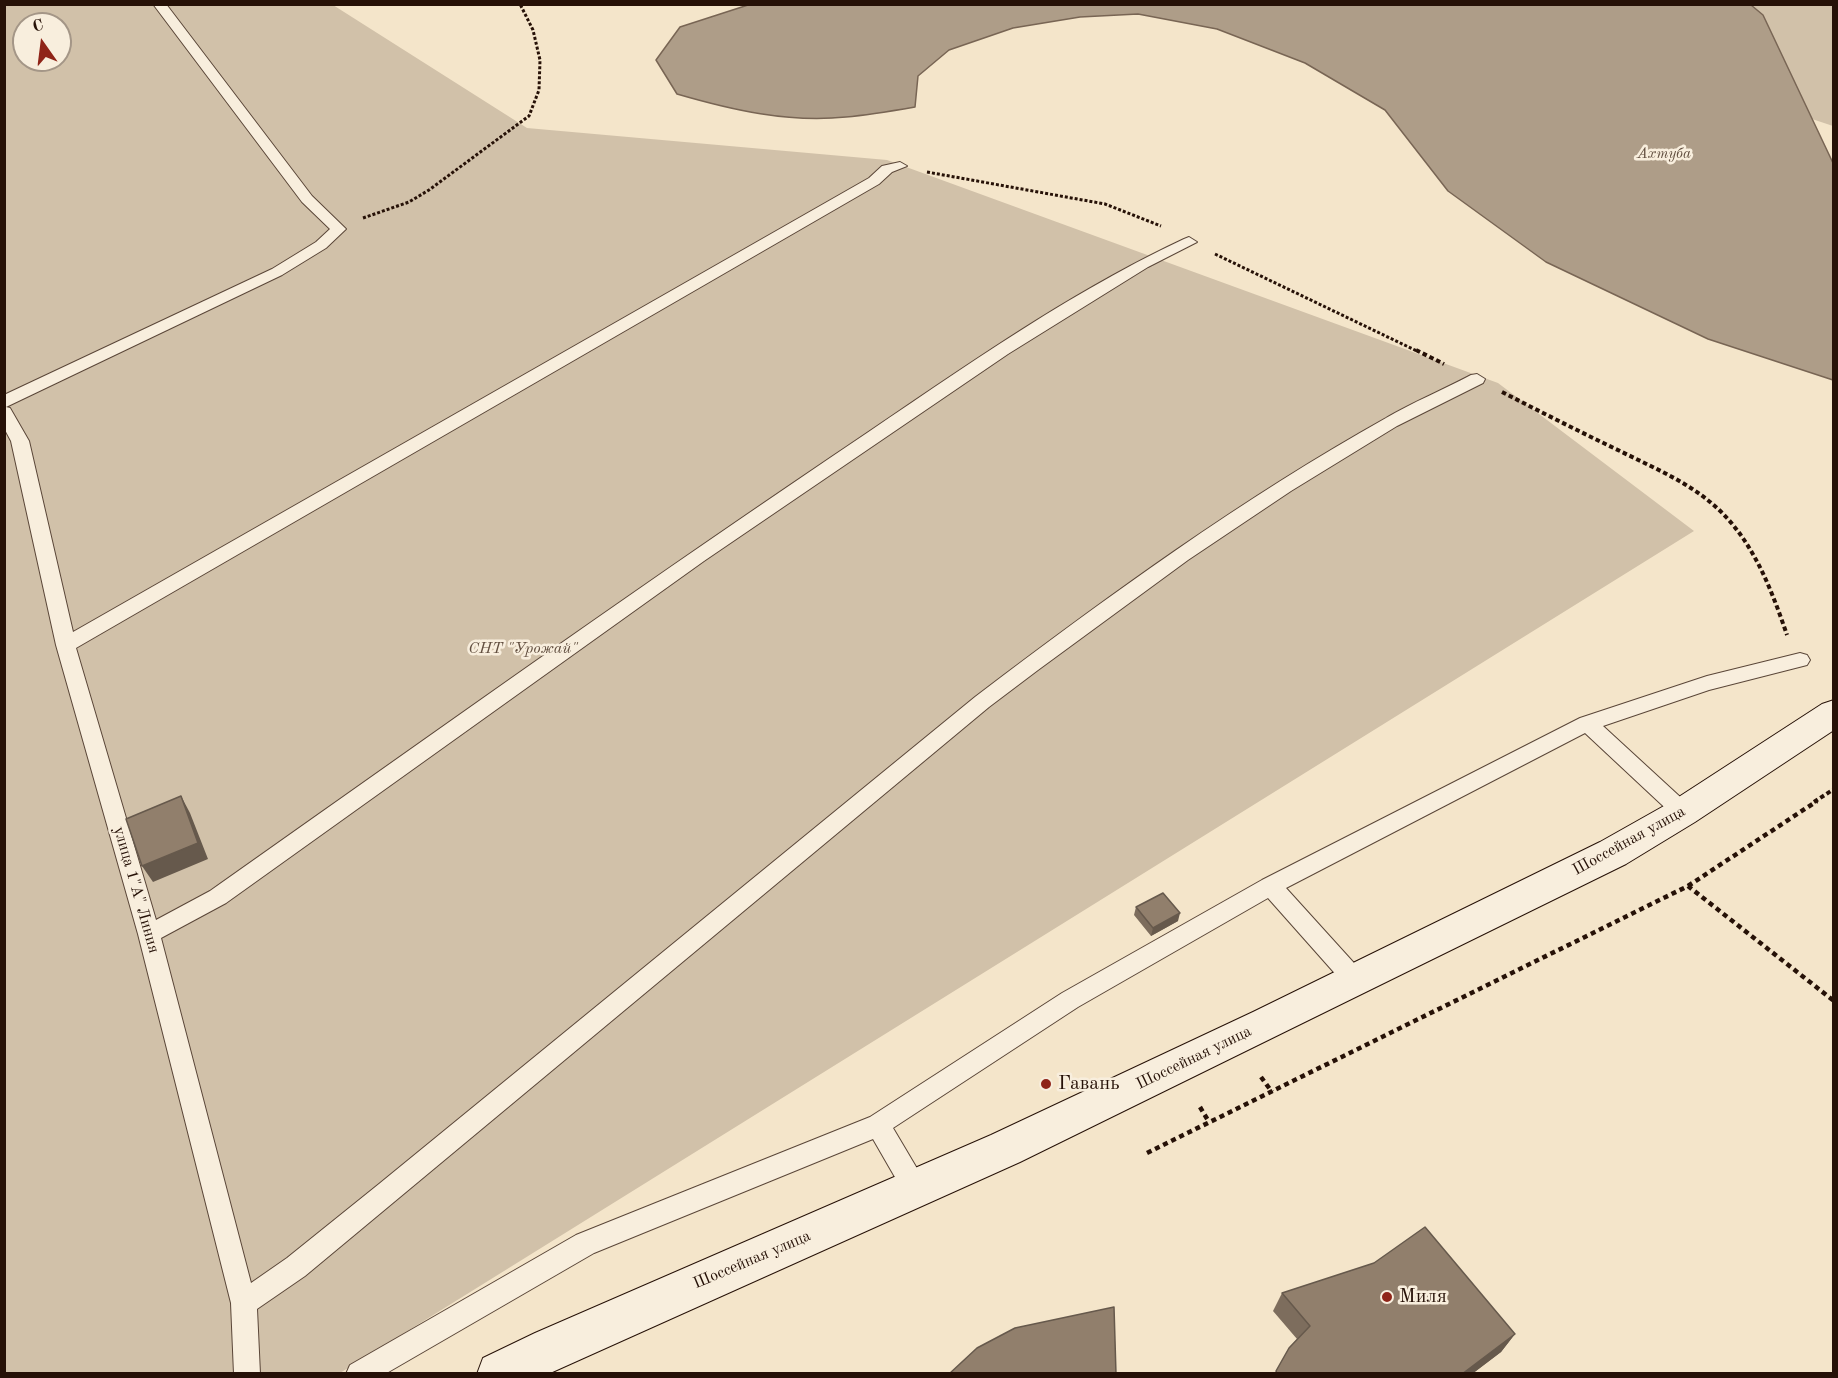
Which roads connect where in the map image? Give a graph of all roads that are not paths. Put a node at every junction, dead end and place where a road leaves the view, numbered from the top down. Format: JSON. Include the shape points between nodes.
{"nodes":[{"id":1,"x":159,"y":4,"type":"edge"},
{"id":2,"x":900,"y":166,"type":"road end"},
{"id":3,"x":1190,"y":242,"type":"road end"},
{"id":4,"x":1477,"y":379,"type":"road end"},
{"id":5,"x":4,"y":402,"type":"edge"},
{"id":6,"x":4,"y":412,"type":"edge"},
{"id":7,"x":66,"y":645,"type":"junction"},
{"id":8,"x":1800,"y":660,"type":"road end"},
{"id":9,"x":1833,"y":713,"type":"edge"},
{"id":10,"x":1587,"y":723,"type":"junction"},
{"id":11,"x":1683,"y":812,"type":"junction"},
{"id":12,"x":1270,"y":886,"type":"junction"},
{"id":13,"x":149,"y":934,"type":"junction"},
{"id":14,"x":1355,"y":980,"type":"junction"},
{"id":15,"x":878,"y":1125,"type":"junction"},
{"id":16,"x":916,"y":1190,"type":"junction"},
{"id":17,"x":244,"y":1303,"type":"junction"},
{"id":18,"x":247,"y":1374,"type":"edge"},
{"id":19,"x":359,"y":1374,"type":"edge"},
{"id":20,"x":499,"y":1374,"type":"edge"}],
"edges":[{"from":1,"to":5,"type":"lane","via":[[307,200],[339,229],[277,272]]},
{"from":2,"to":7,"type":"lane","via":[[888,169],[854,193]]},
{"from":3,"to":13,"type":"lane","via":[[1143,264],[1002,350],[698,556],[218,897]]},
{"from":4,"to":17,"type":"lane","via":[[1393,421],[1286,485],[1075,631],[982,702],[296,1267]]},
{"from":6,"to":7,"type":"lane","name":"улица 1\"А\" Линия","via":[[20,441]]},
{"from":7,"to":13,"type":"lane","name":"улица 1\"А\" Линия"},
{"from":8,"to":10,"type":"lane","via":[[1707,682]]},
{"from":9,"to":11,"type":"street","name":"Шоссейная улица"},
{"from":10,"to":11,"type":"lane"},
{"from":10,"to":12,"type":"lane"},
{"from":11,"to":14,"type":"street","name":"Шоссейная улица","via":[[1613,853]]},
{"from":12,"to":14,"type":"lane"},
{"from":12,"to":15,"type":"lane","via":[[1070,1000]]},
{"from":13,"to":17,"type":"lane","name":"улица 1\"А\" Линия"},
{"from":14,"to":16,"type":"street","name":"Шоссейная улица"},
{"from":15,"to":16,"type":"lane"},
{"from":15,"to":19,"type":"lane","via":[[585,1244]]},
{"from":16,"to":20,"type":"street","name":"Шоссейная улица","via":[[580,1334]]},
{"from":17,"to":18,"type":"lane","name":"улица 1\"А\" Линия"}]}
